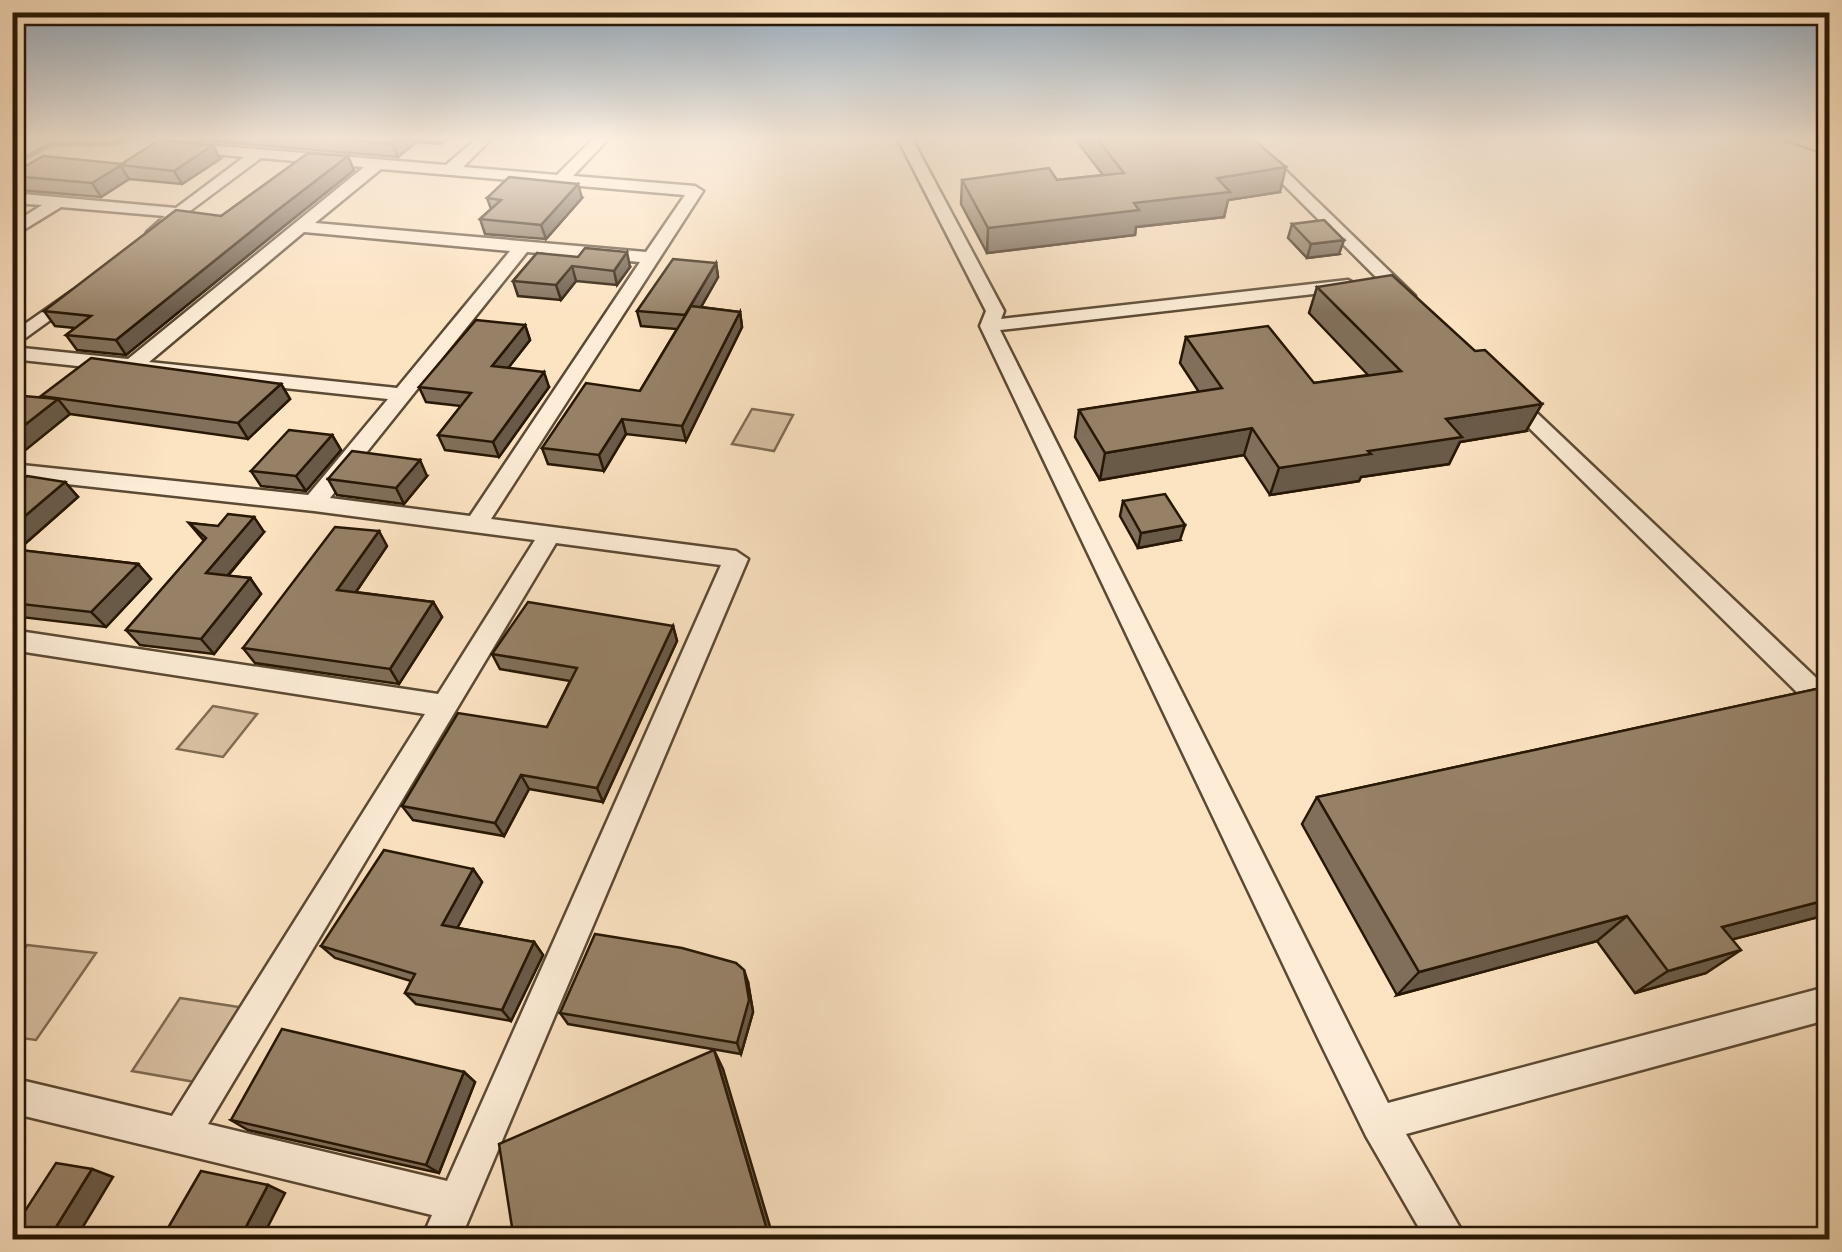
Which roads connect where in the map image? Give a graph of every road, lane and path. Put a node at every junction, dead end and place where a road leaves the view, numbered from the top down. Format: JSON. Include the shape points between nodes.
{"nodes":[{"id":1,"x":200,"y":197,"type":"edge"},
{"id":2,"x":336,"y":197,"type":"edge"},
{"id":3,"x":692,"y":197,"type":"edge"},
{"id":4,"x":936,"y":197,"type":"edge"},
{"id":5,"x":1304,"y":197,"type":"edge"},
{"id":6,"x":12,"y":198,"type":"edge"},
{"id":7,"x":58,"y":202,"type":"junction"},
{"id":8,"x":180,"y":213,"type":"junction"},
{"id":9,"x":300,"y":227,"type":"junction"},
{"id":10,"x":12,"y":232,"type":"edge"},
{"id":11,"x":523,"y":246,"type":"junction"},
{"id":12,"x":134,"y":248,"type":"edge"},
{"id":13,"x":652,"y":258,"type":"junction"},
{"id":14,"x":1388,"y":280,"type":"junction"},
{"id":15,"x":89,"y":284,"type":"edge"},
{"id":16,"x":1431,"y":322,"type":"edge"},
{"id":17,"x":990,"y":326,"type":"junction"},
{"id":18,"x":12,"y":342,"type":"edge"},
{"id":19,"x":12,"y":352,"type":"edge"},
{"id":20,"x":133,"y":365,"type":"junction"},
{"id":21,"x":1488,"y":377,"type":"edge"},
{"id":22,"x":401,"y":394,"type":"junction"},
{"id":23,"x":12,"y":471,"type":"edge"},
{"id":24,"x":314,"y":503,"type":"junction"},
{"id":25,"x":477,"y":523,"type":"junction"},
{"id":26,"x":551,"y":532,"type":"junction"},
{"id":27,"x":12,"y":640,"type":"edge"},
{"id":28,"x":444,"y":706,"type":"junction"},
{"id":29,"x":1830,"y":708,"type":"edge"},
{"id":30,"x":1830,"y":1002,"type":"edge"},
{"id":31,"x":12,"y":1095,"type":"edge"},
{"id":32,"x":1379,"y":1123,"type":"junction"},
{"id":33,"x":181,"y":1136,"type":"junction"},
{"id":34,"x":456,"y":1202,"type":"junction"},
{"id":35,"x":440,"y":1240,"type":"edge"},
{"id":36,"x":1448,"y":1240,"type":"edge"}],
"edges":[{"from":1,"to":8,"type":"street"},
{"from":2,"to":9,"type":"street"},
{"from":3,"to":13,"type":"street"},
{"from":4,"to":17,"type":"street","via":[[995,311]]},
{"from":5,"to":14,"type":"street"},
{"from":6,"to":7,"type":"street"},
{"from":7,"to":8,"type":"street"},
{"from":7,"to":10,"type":"street"},
{"from":8,"to":12,"type":"street"},
{"from":9,"to":11,"type":"street"},
{"from":9,"to":20,"type":"street"},
{"from":11,"to":13,"type":"street"},
{"from":11,"to":22,"type":"street"},
{"from":13,"to":25,"type":"street"},
{"from":14,"to":16,"type":"street"},
{"from":14,"to":17,"type":"street"},
{"from":15,"to":18,"type":"street"},
{"from":17,"to":32,"type":"street"},
{"from":19,"to":20,"type":"street"},
{"from":20,"to":22,"type":"street"},
{"from":21,"to":29,"type":"street"},
{"from":22,"to":24,"type":"street"},
{"from":23,"to":24,"type":"street"},
{"from":24,"to":25,"type":"street"},
{"from":25,"to":26,"type":"street"},
{"from":26,"to":28,"type":"street"},
{"from":26,"to":34,"type":"street","via":[[736,559]]},
{"from":27,"to":28,"type":"street"},
{"from":28,"to":33,"type":"street"},
{"from":30,"to":32,"type":"street"},
{"from":31,"to":33,"type":"street"},
{"from":32,"to":36,"type":"street"},
{"from":33,"to":34,"type":"street"},
{"from":34,"to":35,"type":"street"}]}
